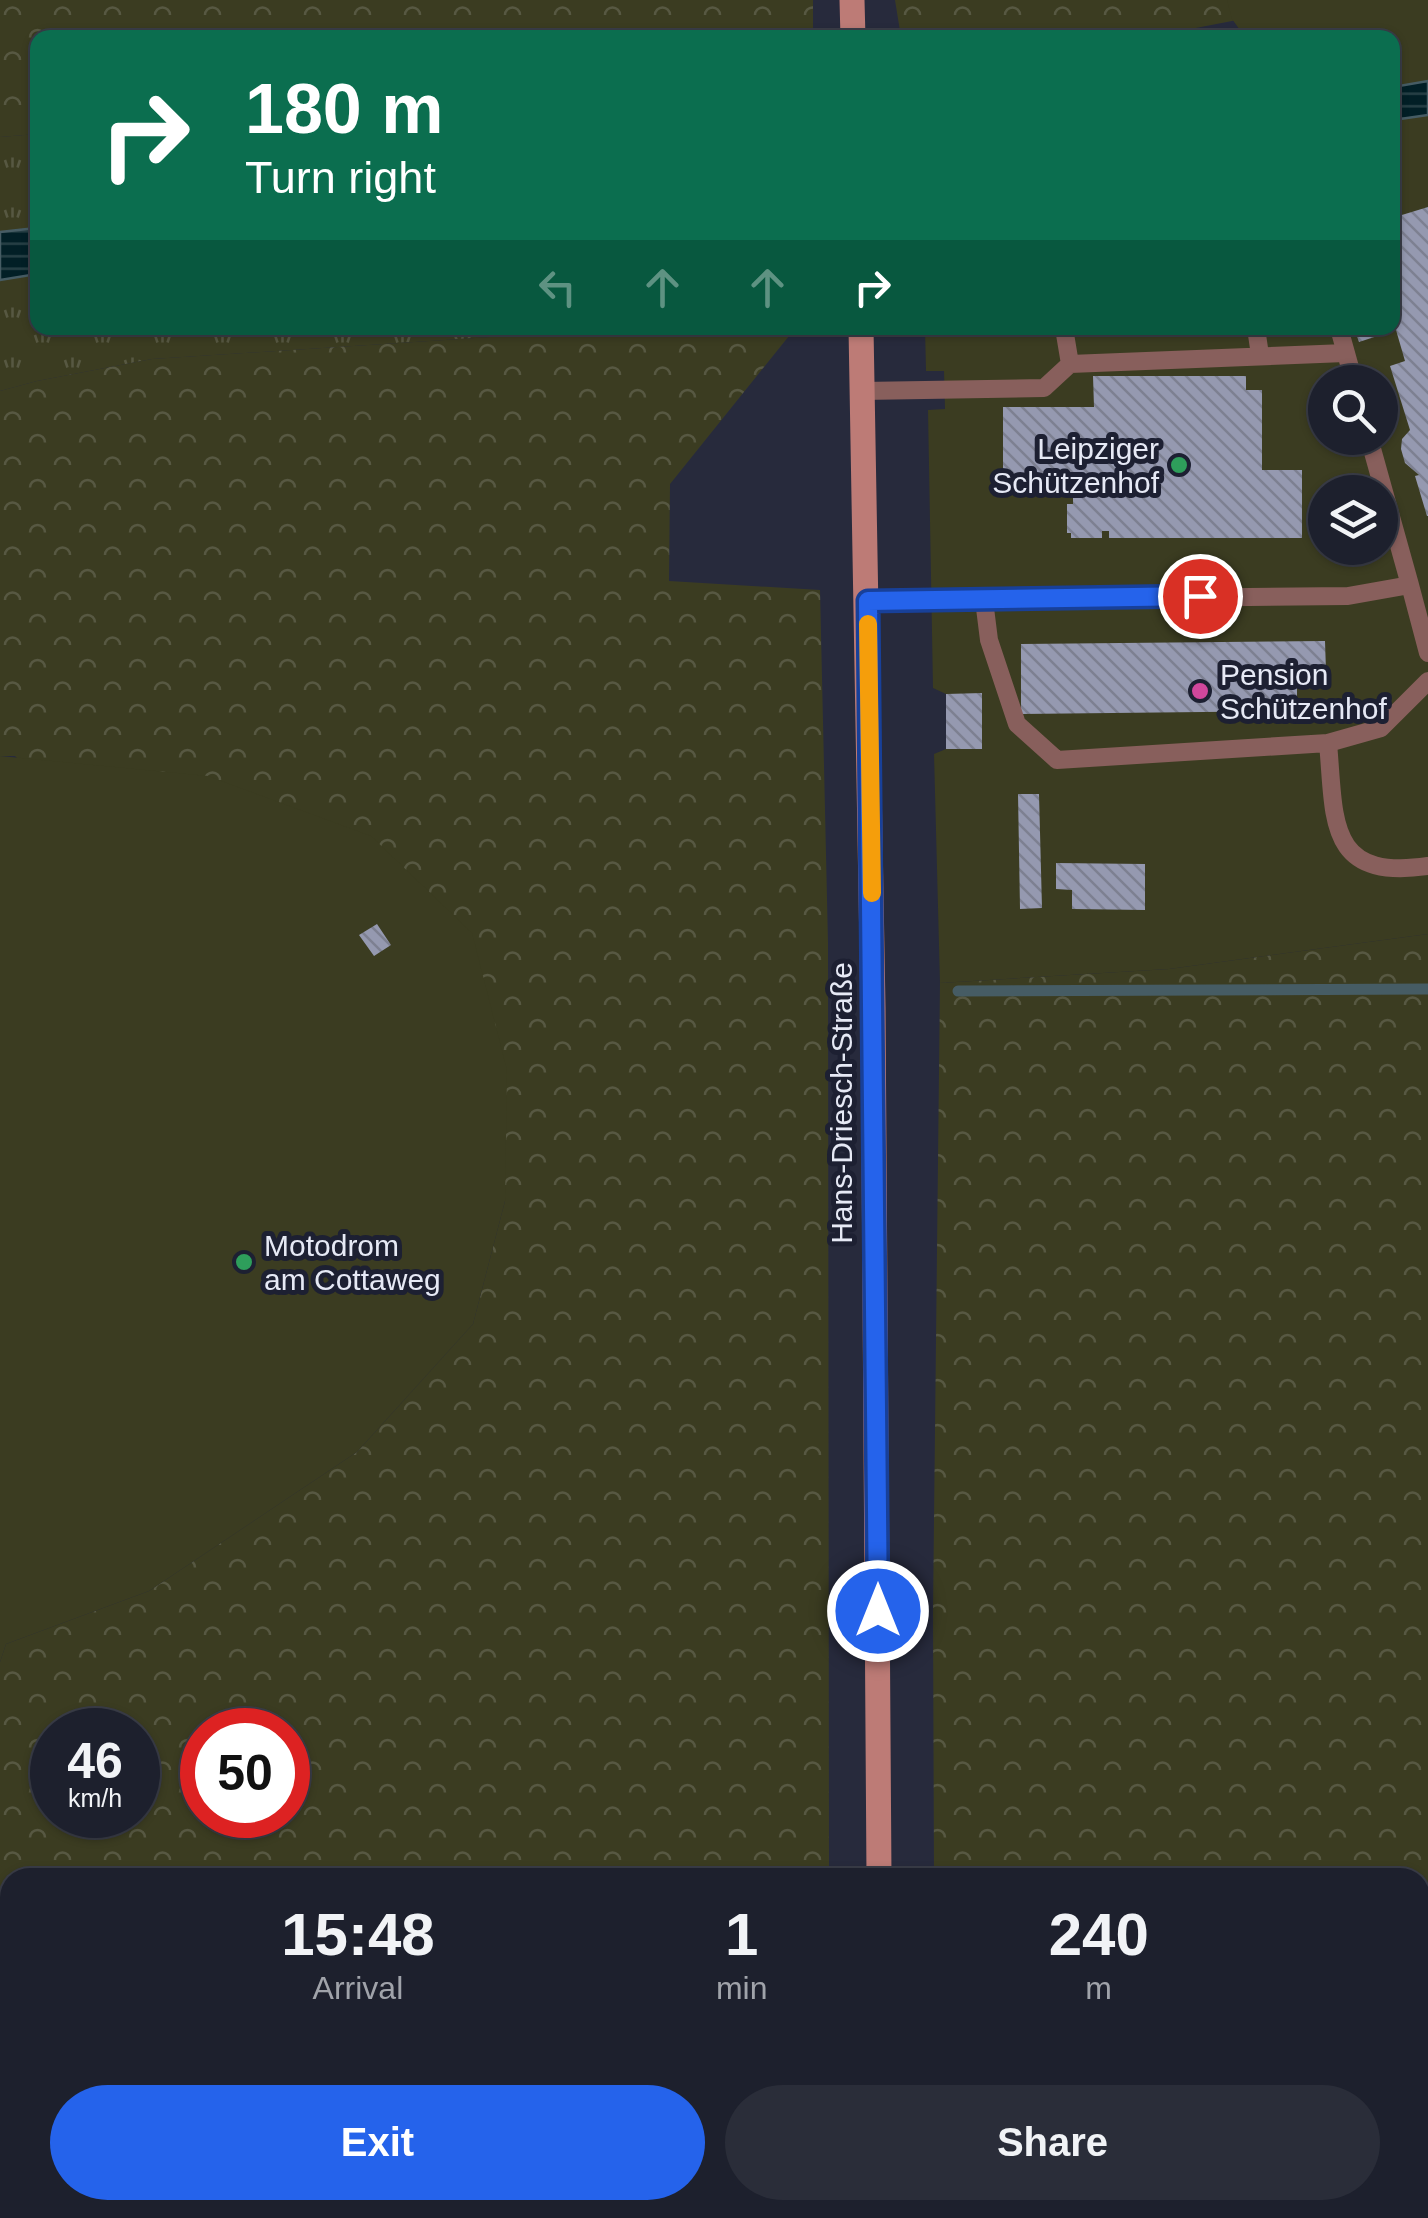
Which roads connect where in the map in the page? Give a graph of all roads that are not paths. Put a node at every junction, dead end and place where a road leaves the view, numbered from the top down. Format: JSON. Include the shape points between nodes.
{"nodes":[{"id":1,"x":852,"y":0,"type":"edge"},
{"id":2,"x":853,"y":30,"type":"edge"},
{"id":3,"x":860,"y":335,"type":"edge"},
{"id":4,"x":1065,"y":335,"type":"edge"},
{"id":5,"x":1257,"y":335,"type":"edge"},
{"id":6,"x":1341,"y":335,"type":"edge"},
{"id":7,"x":1346,"y":353,"type":"junction"},
{"id":8,"x":1260,"y":355,"type":"junction"},
{"id":9,"x":1070,"y":364,"type":"junction"},
{"id":10,"x":1349,"y":365,"type":"edge"},
{"id":11,"x":862,"y":391,"type":"junction"},
{"id":12,"x":1374,"y":455,"type":"edge"},
{"id":13,"x":1410,"y":585,"type":"junction"},
{"id":14,"x":984,"y":600,"type":"junction"},
{"id":15,"x":868,"y":601,"type":"junction"},
{"id":16,"x":1428,"y":653,"type":"edge"},
{"id":17,"x":1428,"y":681,"type":"edge"},
{"id":18,"x":1328,"y":743,"type":"junction"},
{"id":19,"x":1428,"y":866,"type":"edge"},
{"id":20,"x":879,"y":1868,"type":"edge"}],
"edges":[{"from":1,"to":2,"type":"main road"},
{"from":3,"to":11,"type":"main road","name":"Hans-Driesch-Straße"},
{"from":4,"to":9,"type":"lane"},
{"from":5,"to":8,"type":"lane"},
{"from":6,"to":7,"type":"lane"},
{"from":7,"to":8,"type":"lane"},
{"from":7,"to":10,"type":"lane"},
{"from":8,"to":9,"type":"lane"},
{"from":9,"to":11,"type":"lane","via":[[1044,388]]},
{"from":11,"to":15,"type":"main road","name":"Hans-Driesch-Straße"},
{"from":12,"to":13,"type":"lane"},
{"from":13,"to":14,"type":"lane","via":[[1348,596]]},
{"from":13,"to":16,"type":"lane"},
{"from":14,"to":15,"type":"lane"},
{"from":14,"to":18,"type":"lane","via":[[1017,724],[1057,760]]},
{"from":15,"to":20,"type":"main road","name":"Hans-Driesch-Straße"},
{"from":17,"to":18,"type":"lane","via":[[1380,728]]},
{"from":18,"to":19,"type":"lane","via":[[1337,834],[1352,856],[1375,865]]}]}
